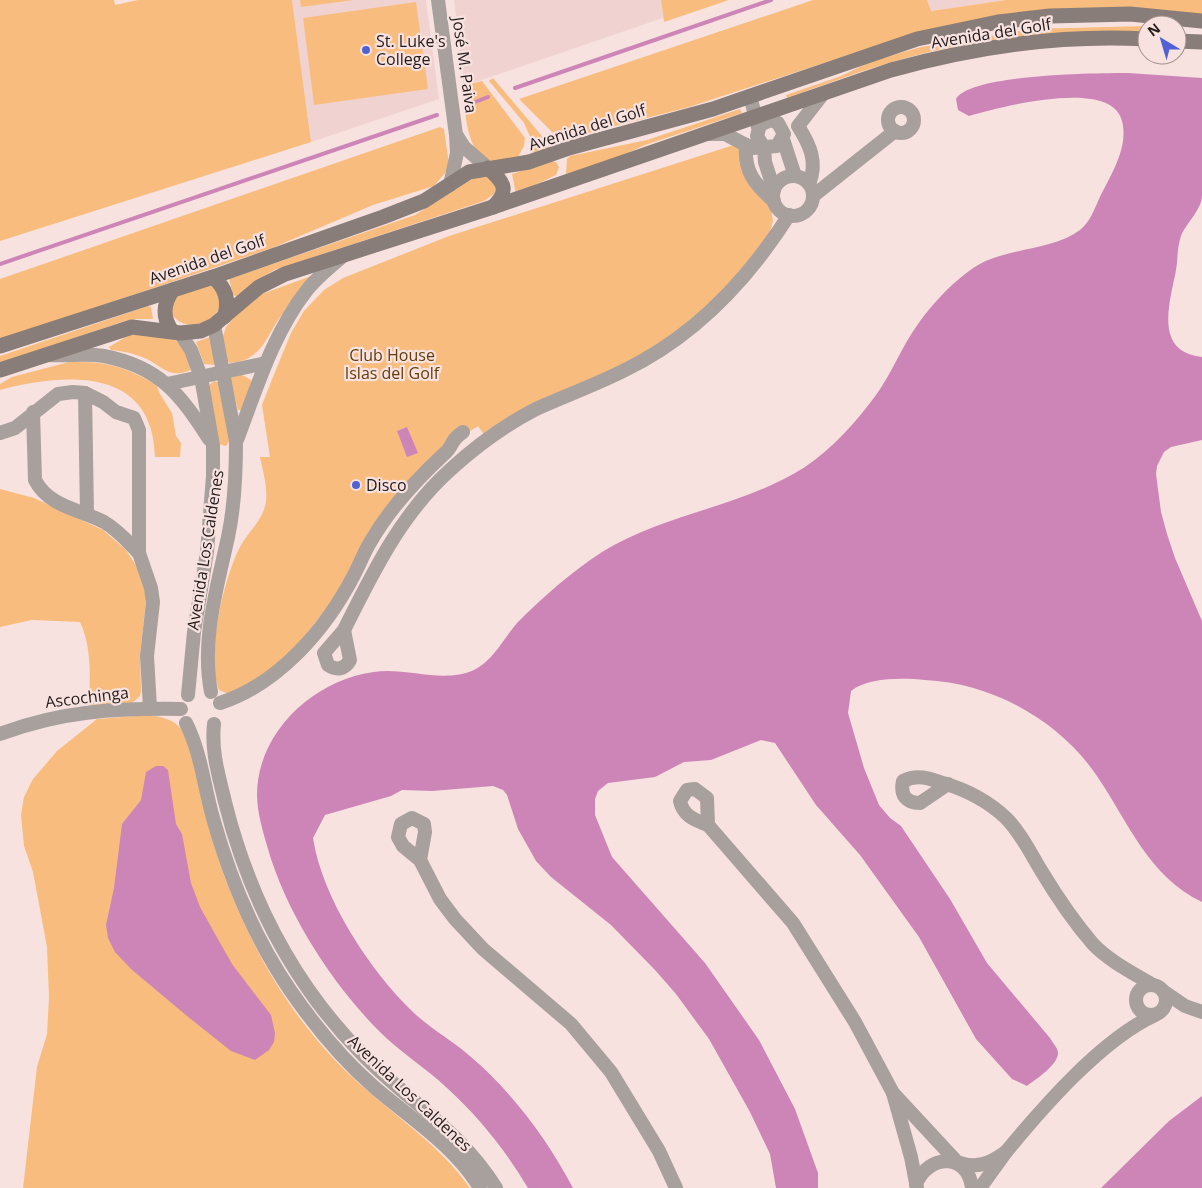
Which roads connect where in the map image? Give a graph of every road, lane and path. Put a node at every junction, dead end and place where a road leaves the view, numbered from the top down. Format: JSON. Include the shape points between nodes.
{"nodes":[{"id":1,"x":438,"y":0,"type":"edge"},
{"id":2,"x":1202,"y":21,"type":"edge"},
{"id":3,"x":1137,"y":39,"type":"edge"},
{"id":4,"x":1187,"y":41,"type":"edge"},
{"id":5,"x":1202,"y":42,"type":"edge"},
{"id":6,"x":770,"y":89,"type":"junction"},
{"id":7,"x":824,"y":94,"type":"junction"},
{"id":8,"x":750,"y":96,"type":"junction"},
{"id":9,"x":777,"y":116,"type":"junction"},
{"id":10,"x":757,"y":122,"type":"junction"},
{"id":11,"x":798,"y":126,"type":"junction"},
{"id":12,"x":895,"y":131,"type":"dead end"},
{"id":13,"x":703,"y":134,"type":"junction"},
{"id":14,"x":456,"y":135,"type":"junction"},
{"id":15,"x":783,"y":138,"type":"junction"},
{"id":16,"x":746,"y":145,"type":"junction"},
{"id":17,"x":763,"y":146,"type":"junction"},
{"id":18,"x":488,"y":168,"type":"junction"},
{"id":19,"x":795,"y":176,"type":"junction"},
{"id":20,"x":450,"y":185,"type":"junction"},
{"id":21,"x":811,"y":190,"type":"junction"},
{"id":22,"x":774,"y":195,"type":"junction"},
{"id":23,"x":493,"y":207,"type":"junction"},
{"id":24,"x":789,"y":215,"type":"junction"},
{"id":25,"x":343,"y":256,"type":"junction"},
{"id":26,"x":213,"y":276,"type":"junction"},
{"id":27,"x":173,"y":290,"type":"junction"},
{"id":28,"x":219,"y":321,"type":"junction"},
{"id":29,"x":176,"y":332,"type":"junction"},
{"id":30,"x":0,"y":346,"type":"edge"},
{"id":31,"x":44,"y":355,"type":"junction"},
{"id":32,"x":266,"y":363,"type":"junction"},
{"id":33,"x":0,"y":370,"type":"edge"},
{"id":34,"x":223,"y":372,"type":"junction"},
{"id":35,"x":201,"y":377,"type":"junction"},
{"id":36,"x":168,"y":384,"type":"junction"},
{"id":37,"x":85,"y":393,"type":"junction"},
{"id":38,"x":33,"y":412,"type":"junction"},
{"id":39,"x":0,"y":432,"type":"edge"},
{"id":40,"x":462,"y":432,"type":"dead end"},
{"id":41,"x":236,"y":441,"type":"junction"},
{"id":42,"x":213,"y":446,"type":"junction"},
{"id":43,"x":87,"y":514,"type":"junction"},
{"id":44,"x":139,"y":553,"type":"junction"},
{"id":45,"x":344,"y":630,"type":"dead end"},
{"id":46,"x":188,"y":695,"type":"junction"},
{"id":47,"x":215,"y":698,"type":"junction"},
{"id":48,"x":150,"y":708,"type":"junction"},
{"id":49,"x":181,"y":709,"type":"junction"},
{"id":50,"x":186,"y":723,"type":"junction"},
{"id":51,"x":214,"y":724,"type":"junction"},
{"id":52,"x":0,"y":734,"type":"edge"},
{"id":53,"x":948,"y":784,"type":"dead end"},
{"id":54,"x":708,"y":825,"type":"dead end"},
{"id":55,"x":420,"y":860,"type":"dead end"},
{"id":56,"x":1126,"y":968,"type":"junction"},
{"id":57,"x":1158,"y":988,"type":"junction"},
{"id":58,"x":1137,"y":1000,"type":"junction"},
{"id":59,"x":1185,"y":1006,"type":"junction"},
{"id":60,"x":1202,"y":1012,"type":"edge"},
{"id":61,"x":1158,"y":1013,"type":"junction"},
{"id":62,"x":1131,"y":1030,"type":"junction"},
{"id":63,"x":893,"y":1093,"type":"junction"},
{"id":64,"x":1006,"y":1152,"type":"junction"},
{"id":65,"x":957,"y":1162,"type":"junction"},
{"id":66,"x":916,"y":1186,"type":"edge"},
{"id":67,"x":480,"y":1188,"type":"edge"},
{"id":68,"x":496,"y":1188,"type":"edge"},
{"id":69,"x":676,"y":1188,"type":"edge"},
{"id":70,"x":972,"y":1188,"type":"edge"},
{"id":71,"x":980,"y":1188,"type":"edge"}],
"edges":[{"from":1,"to":14,"type":"street","name":"José M. Paiva"},
{"from":2,"to":6,"type":"street","name":"Avenida del Golf","via":[[1130,14],[1050,16],[998,22],[917,40]]},
{"from":3,"to":7,"type":"street","name":"Avenida del Golf","via":[[1053,40],[1004,45],[890,70]]},
{"from":4,"to":5,"type":"street"},
{"from":6,"to":8,"type":"street","name":"Avenida del Golf"},
{"from":6,"to":9,"type":"street"},
{"from":7,"to":9,"type":"street","name":"Avenida del Golf"},
{"from":7,"to":11,"type":"street"},
{"from":8,"to":10,"type":"street"},
{"from":8,"to":18,"type":"street","name":"Avenida del Golf","via":[[529,162]]},
{"from":9,"to":10,"type":"street","name":"Avenida del Golf"},
{"from":9,"to":15,"type":"street","via":[[783,128]]},
{"from":10,"to":13,"type":"street","name":"Avenida del Golf"},
{"from":10,"to":17,"type":"street","via":[[758,140]]},
{"from":11,"to":15,"type":"street"},
{"from":11,"to":21,"type":"street","via":[[814,162]]},
{"from":12,"to":21,"type":"street"},
{"from":13,"to":16,"type":"street","via":[[725,134]]},
{"from":13,"to":23,"type":"street","name":"Avenida del Golf"},
{"from":14,"to":18,"type":"street","name":"José M. Paiva","via":[[464,147]]},
{"from":14,"to":20,"type":"street","name":"José M. Paiva","via":[[457,153]]},
{"from":15,"to":17,"type":"street","via":[[777,146]]},
{"from":15,"to":19,"type":"street"},
{"from":16,"to":17,"type":"street","via":[[753,148]]},
{"from":16,"to":22,"type":"street","via":[[746,167],[752,180]]},
{"from":17,"to":22,"type":"street"},
{"from":18,"to":20,"type":"street","name":"Avenida del Golf","via":[[468,172]]},
{"from":18,"to":23,"type":"street","via":[[501,179],[504,189],[502,198]]},
{"from":19,"to":21,"type":"street"},
{"from":19,"to":22,"type":"street","via":[[780,181]]},
{"from":20,"to":26,"type":"street","name":"Avenida del Golf","via":[[403,210]]},
{"from":21,"to":24,"type":"street","via":[[812,202],[806,211]]},
{"from":22,"to":24,"type":"street","via":[[779,210]]},
{"from":23,"to":25,"type":"street","name":"Avenida del Golf"},
{"from":24,"to":45,"type":"street","via":[[738,284],[690,330],[623,371],[507,426],[450,470],[423,496],[394,536]]},
{"from":25,"to":28,"type":"street","name":"Avenida del Golf","via":[[270,280]]},
{"from":25,"to":32,"type":"street","via":[[307,290],[290,314]]},
{"from":26,"to":27,"type":"street","name":"Avenida del Golf"},
{"from":26,"to":28,"type":"street","via":[[225,290],[227,299]]},
{"from":27,"to":29,"type":"street","via":[[164,306],[167,324]]},
{"from":27,"to":30,"type":"street","name":"Avenida del Golf"},
{"from":28,"to":29,"type":"street","name":"Avenida del Golf","via":[[201,331]]},
{"from":28,"to":34,"type":"street","name":"Avenida Los Caldenes"},
{"from":29,"to":31,"type":"street","name":"Avenida del Golf","via":[[132,327]]},
{"from":29,"to":35,"type":"street","name":"Avenida Los Caldenes","via":[[191,350]]},
{"from":31,"to":33,"type":"street","name":"Avenida del Golf"},
{"from":31,"to":36,"type":"street","via":[[102,356],[134,366]]},
{"from":32,"to":34,"type":"street"},
{"from":32,"to":41,"type":"street"},
{"from":34,"to":35,"type":"street"},
{"from":34,"to":41,"type":"street","name":"Avenida Los Caldenes"},
{"from":35,"to":36,"type":"street"},
{"from":35,"to":42,"type":"street","name":"Avenida Los Caldenes"},
{"from":36,"to":42,"type":"street","via":[[188,406]]},
{"from":37,"to":38,"type":"street","via":[[58,394]]},
{"from":37,"to":43,"type":"street"},
{"from":37,"to":44,"type":"street","via":[[116,412],[130,414],[139,430]]},
{"from":38,"to":39,"type":"street","via":[[15,428]]},
{"from":38,"to":43,"type":"street","via":[[35,480],[47,495],[70,509]]},
{"from":40,"to":47,"type":"street","via":[[453,438],[448,451],[404,495],[371,541],[342,596],[296,653],[260,685],[234,699]]},
{"from":41,"to":47,"type":"street","name":"Avenida Los Caldenes","via":[[231,516],[213,600],[207,674]]},
{"from":42,"to":46,"type":"street","name":"Avenida Los Caldenes","via":[[207,552]]},
{"from":43,"to":44,"type":"street","via":[[122,535]]},
{"from":44,"to":48,"type":"street","via":[[152,588],[153,602],[147,656]]},
{"from":46,"to":47,"type":"street","via":[[199,690]]},
{"from":46,"to":49,"type":"street"},
{"from":47,"to":51,"type":"street","via":[[220,715]]},
{"from":48,"to":49,"type":"street","name":"Ascochinga"},
{"from":48,"to":52,"type":"street","name":"Ascochinga","via":[[58,716]]},
{"from":49,"to":50,"type":"street"},
{"from":50,"to":51,"type":"street","via":[[203,730]]},
{"from":50,"to":67,"type":"street","name":"Avenida Los Caldenes","via":[[194,738],[213,816],[240,898],[254,930],[289,990],[344,1057],[373,1086],[441,1142]]},
{"from":51,"to":68,"type":"street","name":"Avenida Los Caldenes","via":[[214,758],[243,865],[254,894],[289,960],[332,1022],[384,1075],[449,1129],[482,1166]]},
{"from":53,"to":56,"type":"street","via":[[974,794],[1007,819],[1060,901],[1094,944],[1108,958]]},
{"from":54,"to":63,"type":"street","via":[[793,924],[851,1015]]},
{"from":55,"to":69,"type":"street","via":[[440,899],[455,919],[483,949],[571,1024],[611,1072],[655,1144]]},
{"from":56,"to":57,"type":"street"},
{"from":56,"to":58,"type":"street"},
{"from":57,"to":58,"type":"street","via":[[1141,990]]},
{"from":57,"to":59,"type":"street"},
{"from":57,"to":61,"type":"street","via":[[1166,1000]]},
{"from":58,"to":61,"type":"street","via":[[1141,1011]]},
{"from":58,"to":62,"type":"street"},
{"from":59,"to":60,"type":"street"},
{"from":59,"to":61,"type":"street","via":[[1172,1006]]},
{"from":61,"to":62,"type":"street"},
{"from":62,"to":64,"type":"street","via":[[1082,1070]]},
{"from":63,"to":65,"type":"street"},
{"from":63,"to":66,"type":"street","via":[[912,1158]]},
{"from":64,"to":65,"type":"street","via":[[981,1166]]},
{"from":64,"to":71,"type":"street"},
{"from":65,"to":66,"type":"street","via":[[934,1164],[919,1176]]},
{"from":65,"to":70,"type":"street","via":[[968,1176]]}]}
